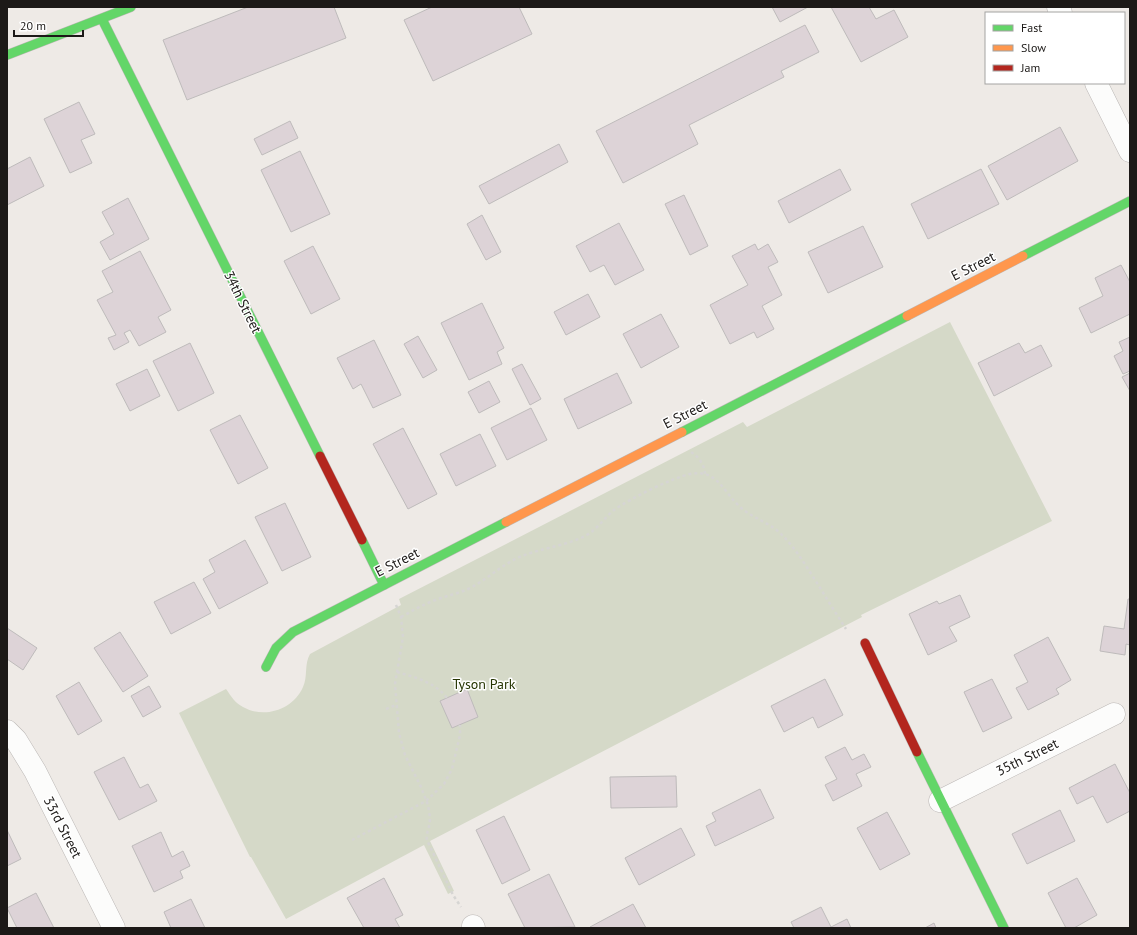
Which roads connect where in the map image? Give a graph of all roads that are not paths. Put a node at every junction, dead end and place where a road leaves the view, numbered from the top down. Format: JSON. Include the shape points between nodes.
{"nodes":[{"id":1,"x":131,"y":7,"type":"edge"},
{"id":2,"x":102,"y":18,"type":"junction"},
{"id":3,"x":7,"y":55,"type":"edge"},
{"id":4,"x":1096,"y":84,"type":"edge"},
{"id":5,"x":1130,"y":151,"type":"edge"},
{"id":6,"x":1130,"y":201,"type":"edge"},
{"id":7,"x":384,"y":585,"type":"junction"},
{"id":8,"x":865,"y":643,"type":"dead end"},
{"id":9,"x":266,"y":667,"type":"dead end"},
{"id":10,"x":1114,"y":714,"type":"dead end"},
{"id":11,"x":7,"y":731,"type":"edge"},
{"id":12,"x":940,"y":801,"type":"junction"},
{"id":13,"x":114,"y":928,"type":"edge"},
{"id":14,"x":1004,"y":928,"type":"edge"}],
"edges":[{"from":1,"to":2,"type":"street"},
{"from":2,"to":3,"type":"street"},
{"from":2,"to":7,"type":"street","name":"34th Street"},
{"from":4,"to":5,"type":"street"},
{"from":6,"to":7,"type":"street","name":"E Street"},
{"from":7,"to":9,"type":"street","name":"E Street","via":[[293,632],[276,648]]},
{"from":8,"to":12,"type":"street"},
{"from":10,"to":12,"type":"street","name":"35th Street"},
{"from":11,"to":13,"type":"street","name":"33rd Street","via":[[16,740],[35,771]]},
{"from":12,"to":14,"type":"street"}]}
